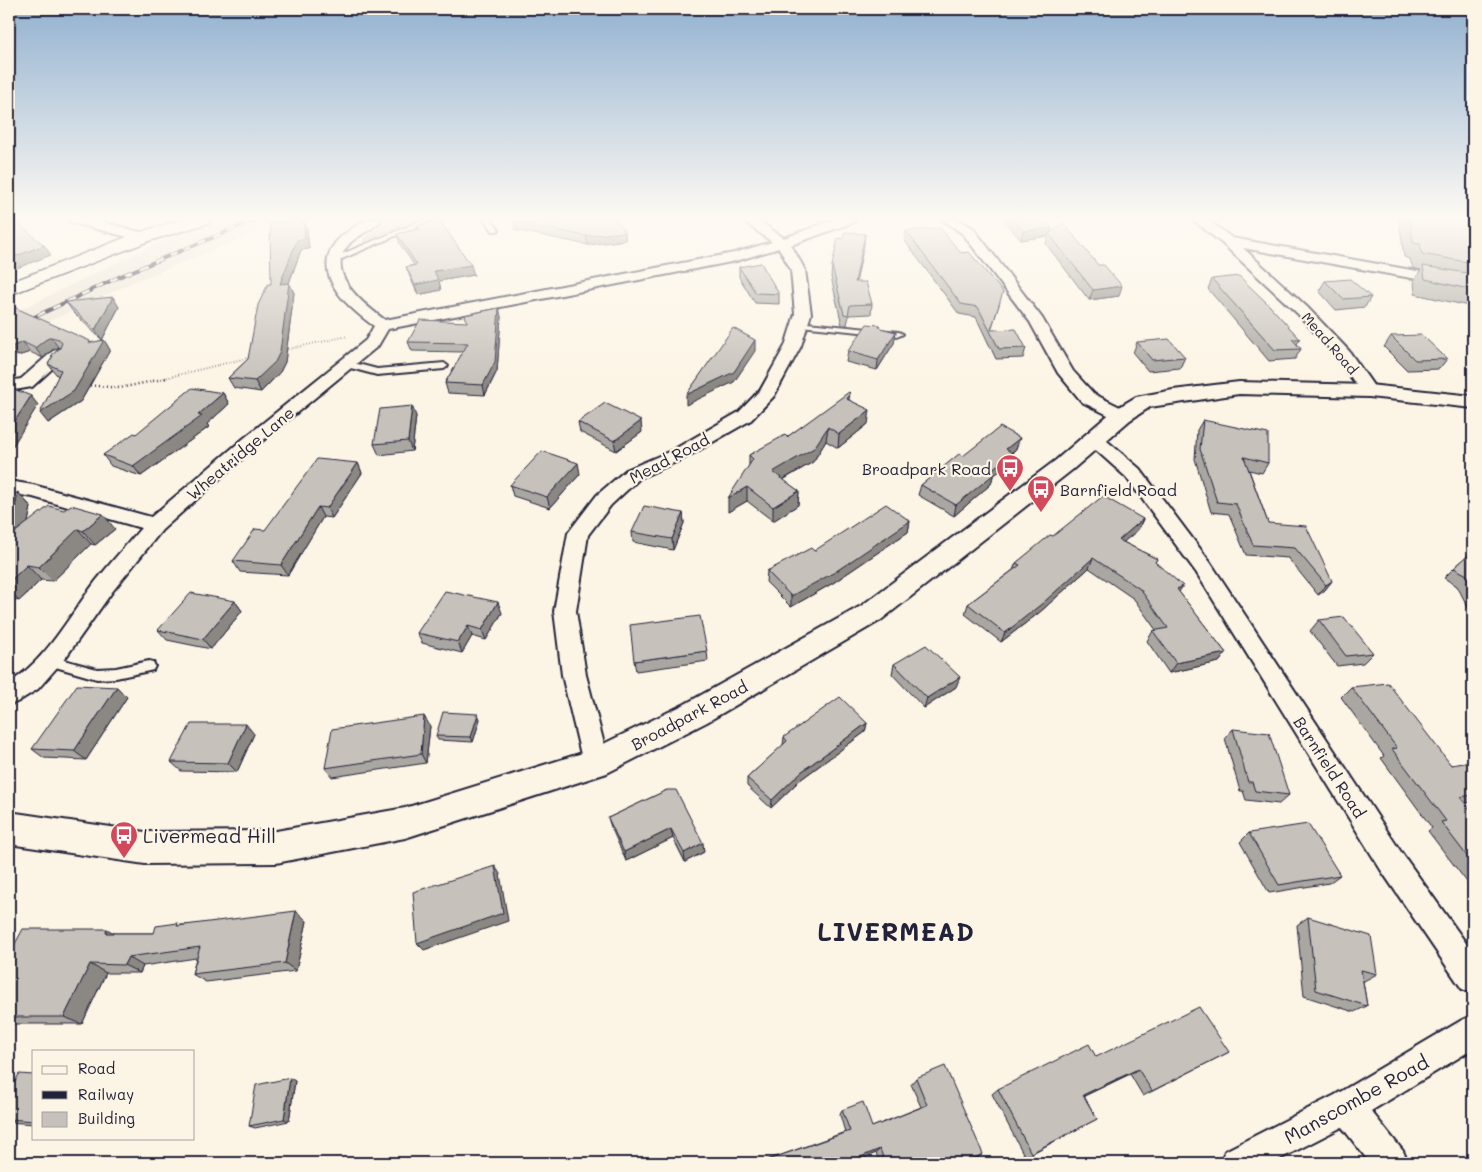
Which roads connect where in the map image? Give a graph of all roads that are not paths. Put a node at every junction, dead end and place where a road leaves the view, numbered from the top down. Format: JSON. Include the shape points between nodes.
{"nodes":[{"id":1,"x":47,"y":274,"type":"edge"},
{"id":2,"x":335,"y":274,"type":"edge"},
{"id":3,"x":649,"y":274,"type":"edge"},
{"id":4,"x":799,"y":274,"type":"edge"},
{"id":5,"x":1001,"y":274,"type":"edge"},
{"id":6,"x":1263,"y":274,"type":"edge"},
{"id":7,"x":1410,"y":274,"type":"edge"},
{"id":8,"x":1473,"y":285,"type":"edge"},
{"id":9,"x":9,"y":288,"type":"edge"},
{"id":10,"x":800,"y":324,"type":"junction"},
{"id":11,"x":382,"y":325,"type":"junction"},
{"id":12,"x":899,"y":334,"type":"dead end"},
{"id":13,"x":59,"y":354,"type":"edge"},
{"id":14,"x":346,"y":364,"type":"junction"},
{"id":15,"x":444,"y":366,"type":"dead end"},
{"id":16,"x":9,"y":386,"type":"edge"},
{"id":17,"x":1369,"y":391,"type":"junction"},
{"id":18,"x":1473,"y":402,"type":"edge"},
{"id":19,"x":1122,"y":415,"type":"junction"},
{"id":20,"x":1094,"y":439,"type":"junction"},
{"id":21,"x":9,"y":487,"type":"edge"},
{"id":22,"x":155,"y":525,"type":"junction"},
{"id":23,"x":49,"y":661,"type":"junction"},
{"id":24,"x":149,"y":666,"type":"dead end"},
{"id":25,"x":9,"y":695,"type":"edge"},
{"id":26,"x":596,"y":763,"type":"junction"},
{"id":27,"x":9,"y":828,"type":"edge"},
{"id":28,"x":1473,"y":978,"type":"edge"},
{"id":29,"x":1473,"y":1031,"type":"edge"},
{"id":30,"x":1348,"y":1107,"type":"junction"},
{"id":31,"x":1237,"y":1163,"type":"edge"},
{"id":32,"x":1391,"y":1163,"type":"edge"}],
"edges":[{"from":1,"to":9,"type":"main road"},
{"from":2,"to":11,"type":"street","via":[[355,305]]},
{"from":3,"to":11,"type":"street"},
{"from":4,"to":10,"type":"street","name":"Mead Road","via":[[804,314]]},
{"from":5,"to":19,"type":"street","via":[[1038,321],[1066,374],[1088,398]]},
{"from":6,"to":17,"type":"street","name":"Mead Road","via":[[1343,354]]},
{"from":7,"to":8,"type":"street"},
{"from":10,"to":12,"type":"lane"},
{"from":10,"to":26,"type":"street","name":"Mead Road","via":[[793,346],[768,392],[745,416],[679,454],[632,474],[604,500],[578,533],[565,611],[574,675]]},
{"from":11,"to":14,"type":"street","name":"Wheatridge Lane","via":[[372,343]]},
{"from":13,"to":16,"type":"street","via":[[26,383]]},
{"from":14,"to":15,"type":"lane","via":[[377,372]]},
{"from":14,"to":22,"type":"street","name":"Wheatridge Lane"},
{"from":17,"to":18,"type":"street","name":"Broadpark Road"},
{"from":17,"to":19,"type":"street","name":"Broadpark Road","via":[[1239,388],[1143,402]]},
{"from":19,"to":20,"type":"street","name":"Broadpark Road"},
{"from":20,"to":26,"type":"street","name":"Broadpark Road","via":[[871,613],[696,713]]},
{"from":20,"to":28,"type":"street","name":"Barnfield Road","via":[[1133,473],[1203,567],[1391,861]]},
{"from":21,"to":22,"type":"street"},
{"from":22,"to":23,"type":"street","name":"Wheatridge Lane","via":[[104,586]]},
{"from":23,"to":24,"type":"lane","via":[[97,674]]},
{"from":23,"to":25,"type":"street","name":"Wheatridge Lane","via":[[30,682]]},
{"from":26,"to":27,"type":"street","name":"Broadpark Road","via":[[405,823],[276,847],[145,848]]},
{"from":29,"to":30,"type":"street","name":"Manscombe Road"},
{"from":30,"to":31,"type":"street","name":"Manscombe Road"},
{"from":30,"to":32,"type":"street"}]}
